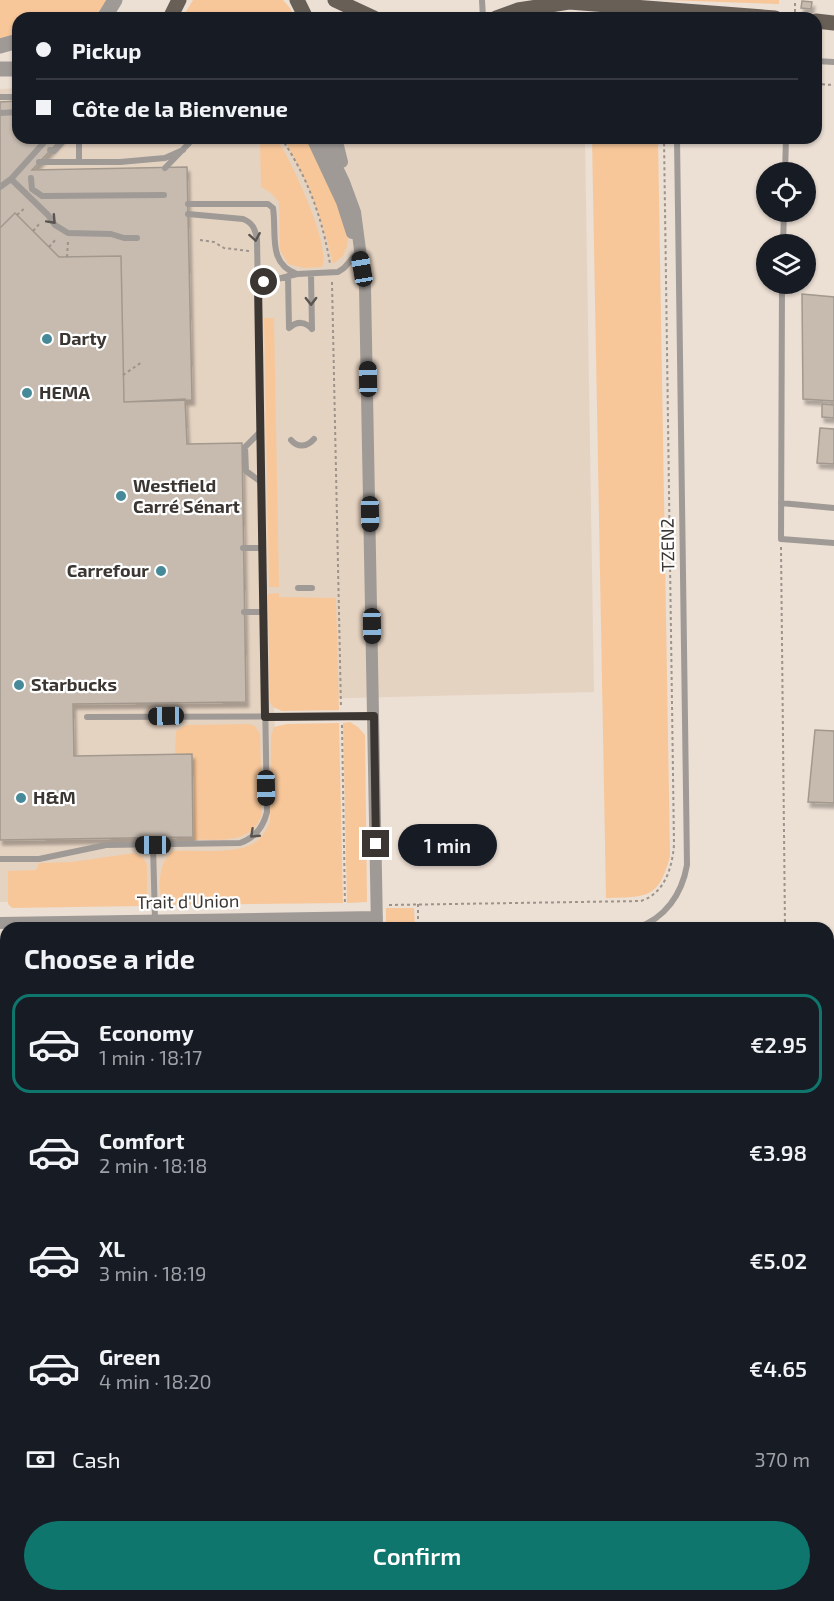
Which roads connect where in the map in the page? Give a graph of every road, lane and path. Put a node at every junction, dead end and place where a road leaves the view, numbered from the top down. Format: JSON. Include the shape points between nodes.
{"nodes":[{"id":1,"x":334,"y":0,"type":"edge"},
{"id":2,"x":550,"y":4,"type":"junction"},
{"id":3,"x":361,"y":12,"type":"edge"},
{"id":4,"x":512,"y":12,"type":"edge"},
{"id":5,"x":537,"y":12,"type":"edge"},
{"id":6,"x":700,"y":12,"type":"edge"},
{"id":7,"x":43,"y":144,"type":"edge"},
{"id":8,"x":60,"y":144,"type":"edge"},
{"id":9,"x":79,"y":144,"type":"edge"},
{"id":10,"x":188,"y":144,"type":"edge"},
{"id":11,"x":284,"y":144,"type":"edge"},
{"id":12,"x":315,"y":144,"type":"edge"},
{"id":13,"x":326,"y":144,"type":"edge"},
{"id":14,"x":338,"y":144,"type":"edge"},
{"id":15,"x":664,"y":144,"type":"edge"},
{"id":16,"x":677,"y":144,"type":"edge"},
{"id":17,"x":786,"y":144,"type":"edge"},
{"id":18,"x":50,"y":150,"type":"dead end"},
{"id":19,"x":183,"y":150,"type":"junction"},
{"id":20,"x":39,"y":162,"type":"dead end"},
{"id":21,"x":79,"y":162,"type":"junction"},
{"id":22,"x":785,"y":162,"type":"edge"},
{"id":23,"x":165,"y":168,"type":"dead end"},
{"id":24,"x":31,"y":178,"type":"dead end"},
{"id":25,"x":11,"y":179,"type":"junction"},
{"id":26,"x":344,"y":182,"type":"junction"},
{"id":27,"x":0,"y":188,"type":"edge"},
{"id":28,"x":165,"y":195,"type":"dead end"},
{"id":29,"x":32,"y":200,"type":"junction"},
{"id":30,"x":188,"y":204,"type":"dead end"},
{"id":31,"x":188,"y":214,"type":"dead end"},
{"id":32,"x":17,"y":215,"type":"dead end"},
{"id":33,"x":48,"y":215,"type":"junction"},
{"id":34,"x":33,"y":231,"type":"dead end"},
{"id":35,"x":66,"y":232,"type":"junction"},
{"id":36,"x":137,"y":238,"type":"dead end"},
{"id":37,"x":200,"y":240,"type":"dead end"},
{"id":38,"x":49,"y":247,"type":"dead end"},
{"id":39,"x":251,"y":251,"type":"dead end"},
{"id":40,"x":359,"y":251,"type":"junction"},
{"id":41,"x":67,"y":256,"type":"dead end"},
{"id":42,"x":311,"y":273,"type":"junction"},
{"id":43,"x":331,"y":273,"type":"junction"},
{"id":44,"x":297,"y":274,"type":"junction"},
{"id":45,"x":288,"y":276,"type":"junction"},
{"id":46,"x":258,"y":284,"type":"junction"},
{"id":47,"x":782,"y":294,"type":"edge"},
{"id":48,"x":142,"y":362,"type":"dead end"},
{"id":49,"x":123,"y":375,"type":"dead end"},
{"id":50,"x":260,"y":432,"type":"junction"},
{"id":51,"x":314,"y":439,"type":"dead end"},
{"id":52,"x":291,"y":440,"type":"dead end"},
{"id":53,"x":261,"y":482,"type":"junction"},
{"id":54,"x":781,"y":503,"type":"junction"},
{"id":55,"x":834,"y":508,"type":"edge"},
{"id":56,"x":781,"y":538,"type":"junction"},
{"id":57,"x":834,"y":543,"type":"edge"},
{"id":58,"x":243,"y":548,"type":"dead end"},
{"id":59,"x":262,"y":548,"type":"junction"},
{"id":60,"x":298,"y":588,"type":"dead end"},
{"id":61,"x":312,"y":588,"type":"dead end"},
{"id":62,"x":244,"y":612,"type":"dead end"},
{"id":63,"x":263,"y":612,"type":"junction"},
{"id":64,"x":341,"y":716,"type":"junction"},
{"id":65,"x":374,"y":716,"type":"junction"},
{"id":66,"x":87,"y":717,"type":"dead end"},
{"id":67,"x":265,"y":717,"type":"junction"},
{"id":68,"x":153,"y":845,"type":"junction"},
{"id":69,"x":0,"y":859,"type":"edge"},
{"id":70,"x":418,"y":904,"type":"junction"},
{"id":71,"x":345,"y":905,"type":"dead end"},
{"id":72,"x":386,"y":905,"type":"dead end"},
{"id":73,"x":155,"y":921,"type":"junction"},
{"id":74,"x":78,"y":922,"type":"edge"},
{"id":75,"x":266,"y":922,"type":"edge"},
{"id":76,"x":377,"y":922,"type":"edge"},
{"id":77,"x":418,"y":922,"type":"edge"},
{"id":78,"x":650,"y":922,"type":"edge"},
{"id":79,"x":785,"y":922,"type":"edge"}],
"edges":[{"from":1,"to":3,"type":"main road"},
{"from":2,"to":4,"type":"main road"},
{"from":2,"to":5,"type":"main road"},
{"from":2,"to":6,"type":"main road","via":[[578,2]]},
{"from":7,"to":25,"type":"lane"},
{"from":8,"to":18,"type":"lane"},
{"from":9,"to":21,"type":"lane"},
{"from":10,"to":19,"type":"lane"},
{"from":11,"to":43,"type":"path","via":[[316,209]]},
{"from":12,"to":40,"type":"street"},
{"from":13,"to":26,"type":"street"},
{"from":14,"to":26,"type":"street"},
{"from":15,"to":70,"type":"path","via":[[673,860],[659,889],[641,901]]},
{"from":16,"to":78,"type":"lane","name":"TZEN2","via":[[687,865],[684,882],[673,902]]},
{"from":17,"to":22,"type":"lane"},
{"from":19,"to":21,"type":"lane","via":[[165,158]]},
{"from":19,"to":23,"type":"lane"},
{"from":20,"to":21,"type":"lane"},
{"from":24,"to":28,"type":"lane","via":[[32,189],[42,196]]},
{"from":25,"to":27,"type":"lane"},
{"from":25,"to":29,"type":"lane"},
{"from":26,"to":40,"type":"street","via":[[355,212]]},
{"from":29,"to":32,"type":"path"},
{"from":29,"to":33,"type":"lane"},
{"from":30,"to":44,"type":"lane","via":[[268,204],[275,219],[276,258],[284,268]]},
{"from":31,"to":46,"type":"lane","one_way":true,"via":[[232,216],[250,222],[256,230]]},
{"from":33,"to":34,"type":"path"},
{"from":33,"to":35,"type":"lane","one_way":true},
{"from":35,"to":36,"type":"lane"},
{"from":35,"to":38,"type":"path"},
{"from":35,"to":41,"type":"path"},
{"from":37,"to":39,"type":"path"},
{"from":40,"to":43,"type":"lane","via":[[344,268]]},
{"from":40,"to":65,"type":"street","via":[[367,312]]},
{"from":42,"to":43,"type":"lane"},
{"from":42,"to":44,"type":"lane"},
{"from":42,"to":45,"type":"lane","one_way":true,"via":[[312,329],[300,322],[289,328]]},
{"from":43,"to":64,"type":"path"},
{"from":44,"to":45,"type":"lane"},
{"from":45,"to":46,"type":"lane"},
{"from":46,"to":50,"type":"lane"},
{"from":47,"to":54,"type":"lane"},
{"from":48,"to":49,"type":"path"},
{"from":50,"to":53,"type":"lane"},
{"from":50,"to":53,"type":"lane","via":[[245,447],[245,459],[246,471]]},
{"from":51,"to":52,"type":"lane","via":[[303,446]]},
{"from":53,"to":59,"type":"lane"},
{"from":54,"to":55,"type":"lane"},
{"from":54,"to":56,"type":"lane"},
{"from":56,"to":57,"type":"lane"},
{"from":56,"to":79,"type":"path"},
{"from":58,"to":59,"type":"lane"},
{"from":59,"to":63,"type":"lane"},
{"from":60,"to":61,"type":"lane"},
{"from":62,"to":63,"type":"lane"},
{"from":63,"to":67,"type":"lane"},
{"from":64,"to":65,"type":"lane"},
{"from":64,"to":67,"type":"lane"},
{"from":64,"to":71,"type":"path"},
{"from":65,"to":76,"type":"street"},
{"from":66,"to":67,"type":"lane"},
{"from":67,"to":68,"type":"lane","one_way":true,"via":[[267,812],[258,831],[240,843]]},
{"from":68,"to":69,"type":"lane","via":[[106,845],[39,859]]},
{"from":68,"to":73,"type":"lane"},
{"from":70,"to":72,"type":"path"},
{"from":70,"to":77,"type":"path"},
{"from":73,"to":74,"type":"street","name":"Trait d'Union"},
{"from":73,"to":75,"type":"street","name":"Trait d'Union"}]}
